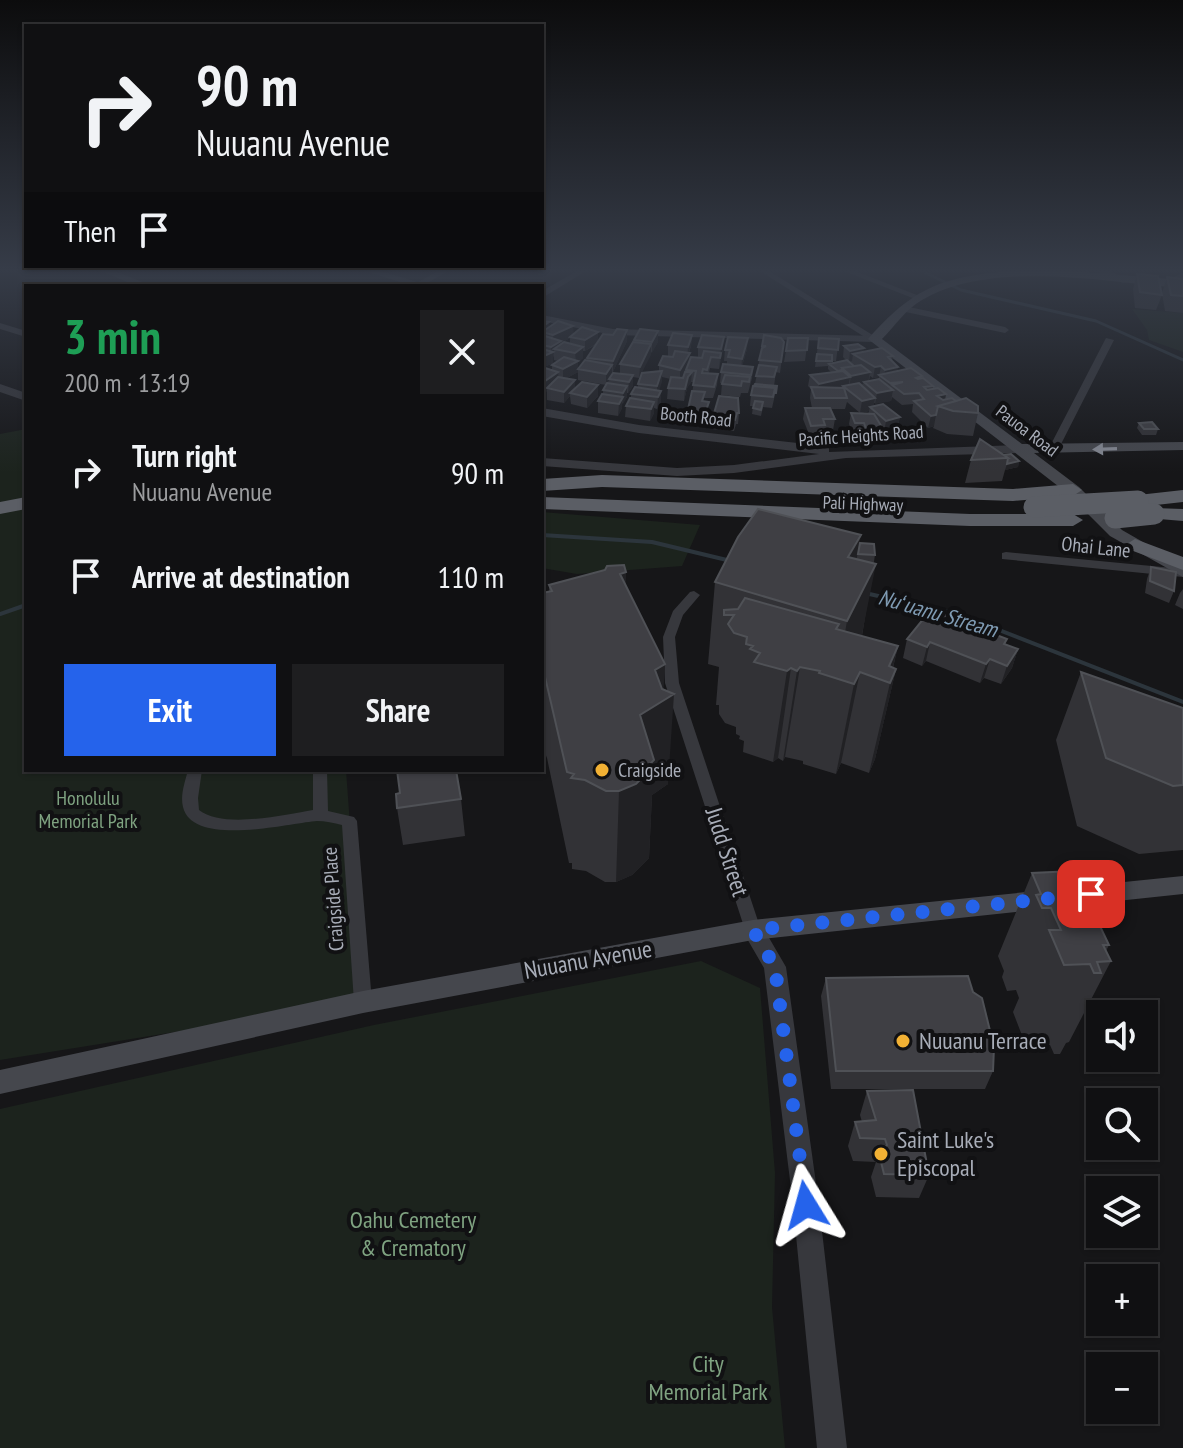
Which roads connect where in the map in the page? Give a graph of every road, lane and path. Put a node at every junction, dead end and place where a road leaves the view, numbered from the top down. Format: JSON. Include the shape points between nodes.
{"nodes":[{"id":1,"x":858,"y":339,"type":"edge"},
{"id":2,"x":874,"y":339,"type":"joint"},
{"id":3,"x":1109,"y":340,"type":"dead end"},
{"id":4,"x":0,"y":388,"type":"edge"},
{"id":5,"x":24,"y":396,"type":"edge"},
{"id":6,"x":544,"y":412,"type":"edge"},
{"id":7,"x":749,"y":441,"type":"junction"},
{"id":8,"x":1183,"y":446,"type":"edge"},
{"id":9,"x":1018,"y":449,"type":"junction"},
{"id":10,"x":1053,"y":450,"type":"junction"},
{"id":11,"x":846,"y":454,"type":"junction"},
{"id":12,"x":544,"y":462,"type":"edge"},
{"id":13,"x":763,"y":466,"type":"junction"},
{"id":14,"x":544,"y":488,"type":"edge"},
{"id":15,"x":544,"y":488,"type":"edge"},
{"id":16,"x":1073,"y":490,"type":"junction"},
{"id":17,"x":1183,"y":496,"type":"edge"},
{"id":18,"x":24,"y":503,"type":"edge"},
{"id":19,"x":544,"y":503,"type":"edge"},
{"id":20,"x":0,"y":508,"type":"edge"},
{"id":21,"x":1146,"y":508,"type":"junction"},
{"id":22,"x":1183,"y":513,"type":"edge"},
{"id":23,"x":1040,"y":514,"type":"junction"},
{"id":24,"x":24,"y":515,"type":"edge"},
{"id":25,"x":0,"y":520,"type":"edge"},
{"id":26,"x":1135,"y":545,"type":"junction"},
{"id":27,"x":1006,"y":556,"type":"dead end"},
{"id":28,"x":1183,"y":564,"type":"edge"},
{"id":29,"x":1183,"y":572,"type":"edge"},
{"id":30,"x":694,"y":595,"type":"dead end"},
{"id":31,"x":195,"y":772,"type":"edge"},
{"id":32,"x":320,"y":772,"type":"edge"},
{"id":33,"x":321,"y":815,"type":"junction"},
{"id":34,"x":1183,"y":885,"type":"edge"},
{"id":35,"x":753,"y":930,"type":"junction"},
{"id":36,"x":363,"y":1002,"type":"junction"},
{"id":37,"x":0,"y":1082,"type":"edge"},
{"id":38,"x":832,"y":1448,"type":"edge"}],
"edges":[{"from":1,"to":2,"type":"street"},
{"from":2,"to":9,"type":"main road","name":"Pauoa Road"},
{"from":3,"to":10,"type":"street"},
{"from":4,"to":5,"type":"street"},
{"from":6,"to":7,"type":"street","name":"Booth Road"},
{"from":7,"to":11,"type":"street","name":"Booth Road"},
{"from":7,"to":13,"type":"street","via":[[771,450],[773,457]]},
{"from":8,"to":10,"type":"main road","name":"Pacific Heights Road","one_way":true},
{"from":9,"to":10,"type":"main road","name":"Pacific Heights Road"},
{"from":9,"to":11,"type":"street","name":"Pacific Heights Road"},
{"from":9,"to":16,"type":"main road","name":"Pauoa Road"},
{"from":11,"to":13,"type":"street","name":"Pacific Heights Road"},
{"from":12,"to":13,"type":"street","name":"Pacific Heights Road","via":[[677,472]]},
{"from":14,"to":16,"type":"highway","via":[[602,481],[1013,495]]},
{"from":15,"to":23,"type":"highway","name":"Pali Highway"},
{"from":16,"to":26,"type":"main road","name":"Pauoa Road"},
{"from":17,"to":21,"type":"highway","name":"Pali Highway"},
{"from":18,"to":20,"type":"highway"},
{"from":19,"to":23,"type":"highway","name":"Pali Highway"},
{"from":21,"to":22,"type":"highway"},
{"from":21,"to":23,"type":"highway","name":"Pali Highway","bridge":true},
{"from":24,"to":25,"type":"highway"},
{"from":26,"to":28,"type":"highway"},
{"from":26,"to":29,"type":"main road","name":"Pauoa Road"},
{"from":27,"to":29,"type":"street","name":"Ohai Lane"},
{"from":30,"to":35,"type":"street","name":"Judd Street","via":[[677,614],[669,637],[672,683]]},
{"from":31,"to":33,"type":"street","via":[[190,806],[202,822],[233,825]]},
{"from":32,"to":33,"type":"street"},
{"from":33,"to":36,"type":"street","name":"Craigside Place","via":[[349,821]]},
{"from":34,"to":35,"type":"main road","name":"Nuuanu Avenue"},
{"from":35,"to":36,"type":"main road","name":"Nuuanu Avenue"},
{"from":35,"to":38,"type":"street","name":"Judd Street","via":[[775,967]]},
{"from":36,"to":37,"type":"main road","name":"Nuuanu Avenue"}]}
